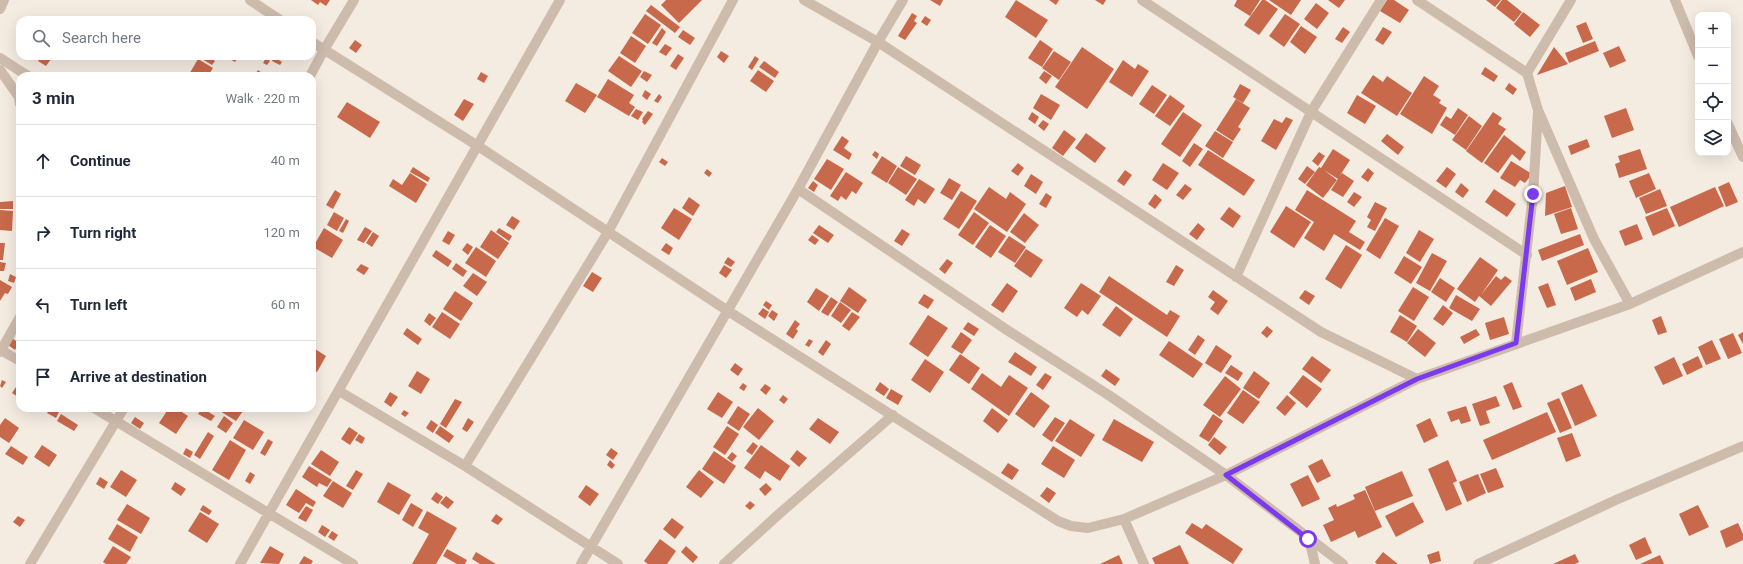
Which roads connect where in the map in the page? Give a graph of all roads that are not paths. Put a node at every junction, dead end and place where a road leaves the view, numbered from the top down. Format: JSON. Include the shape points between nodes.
{"nodes":[{"id":1,"x":4,"y":0,"type":"edge"},
{"id":2,"x":250,"y":0,"type":"edge"},
{"id":3,"x":354,"y":0,"type":"edge"},
{"id":4,"x":560,"y":0,"type":"edge"},
{"id":5,"x":733,"y":0,"type":"edge"},
{"id":6,"x":804,"y":0,"type":"edge"},
{"id":7,"x":903,"y":0,"type":"edge"},
{"id":8,"x":1142,"y":0,"type":"edge"},
{"id":9,"x":1381,"y":0,"type":"edge"},
{"id":10,"x":1417,"y":0,"type":"edge"},
{"id":11,"x":1571,"y":0,"type":"edge"},
{"id":12,"x":1675,"y":0,"type":"edge"},
{"id":13,"x":0,"y":9,"type":"edge"},
{"id":14,"x":274,"y":16,"type":"edge"},
{"id":15,"x":878,"y":42,"type":"junction"},
{"id":16,"x":316,"y":45,"type":"edge"},
{"id":17,"x":1695,"y":49,"type":"edge"},
{"id":18,"x":324,"y":50,"type":"junction"},
{"id":19,"x":0,"y":58,"type":"edge"},
{"id":20,"x":0,"y":70,"type":"edge"},
{"id":21,"x":22,"y":72,"type":"edge"},
{"id":22,"x":312,"y":72,"type":"edge"},
{"id":23,"x":1527,"y":73,"type":"junction"},
{"id":24,"x":16,"y":94,"type":"edge"},
{"id":25,"x":1538,"y":110,"type":"junction"},
{"id":26,"x":1311,"y":112,"type":"junction"},
{"id":27,"x":1731,"y":130,"type":"edge"},
{"id":28,"x":478,"y":146,"type":"junction"},
{"id":29,"x":1743,"y":156,"type":"edge"},
{"id":30,"x":798,"y":189,"type":"junction"},
{"id":31,"x":608,"y":232,"type":"junction"},
{"id":32,"x":1743,"y":252,"type":"edge"},
{"id":33,"x":1527,"y":254,"type":"junction"},
{"id":34,"x":1236,"y":277,"type":"junction"},
{"id":35,"x":1630,"y":304,"type":"junction"},
{"id":36,"x":728,"y":311,"type":"junction"},
{"id":37,"x":16,"y":324,"type":"edge"},
{"id":38,"x":1516,"y":343,"type":"junction"},
{"id":39,"x":1,"y":351,"type":"edge"},
{"id":40,"x":16,"y":360,"type":"edge"},
{"id":41,"x":1417,"y":379,"type":"junction"},
{"id":42,"x":339,"y":391,"type":"junction"},
{"id":43,"x":100,"y":412,"type":"edge"},
{"id":44,"x":122,"y":412,"type":"edge"},
{"id":45,"x":894,"y":416,"type":"junction"},
{"id":46,"x":116,"y":422,"type":"junction"},
{"id":47,"x":1743,"y":446,"type":"edge"},
{"id":48,"x":465,"y":466,"type":"junction"},
{"id":49,"x":1226,"y":475,"type":"junction"},
{"id":50,"x":269,"y":513,"type":"junction"},
{"id":51,"x":1124,"y":519,"type":"junction"},
{"id":52,"x":1308,"y":539,"type":"junction"},
{"id":53,"x":591,"y":547,"type":"junction"},
{"id":54,"x":30,"y":564,"type":"edge"},
{"id":55,"x":240,"y":564,"type":"edge"},
{"id":56,"x":353,"y":564,"type":"edge"},
{"id":57,"x":580,"y":564,"type":"edge"},
{"id":58,"x":618,"y":564,"type":"edge"},
{"id":59,"x":724,"y":564,"type":"edge"},
{"id":60,"x":1144,"y":564,"type":"edge"},
{"id":61,"x":1315,"y":564,"type":"edge"},
{"id":62,"x":1343,"y":564,"type":"edge"},
{"id":63,"x":1478,"y":564,"type":"edge"}],
"edges":[{"from":1,"to":13,"type":"street"},
{"from":2,"to":14,"type":"street"},
{"from":3,"to":18,"type":"street"},
{"from":4,"to":28,"type":"street"},
{"from":5,"to":31,"type":"street"},
{"from":6,"to":15,"type":"street"},
{"from":7,"to":15,"type":"street"},
{"from":8,"to":26,"type":"street"},
{"from":9,"to":26,"type":"street"},
{"from":10,"to":23,"type":"street"},
{"from":11,"to":23,"type":"street"},
{"from":12,"to":17,"type":"street"},
{"from":15,"to":30,"type":"street"},
{"from":15,"to":34,"type":"street"},
{"from":16,"to":18,"type":"street"},
{"from":18,"to":22,"type":"street"},
{"from":18,"to":28,"type":"street"},
{"from":19,"to":21,"type":"street"},
{"from":20,"to":24,"type":"street"},
{"from":23,"to":25,"type":"street"},
{"from":25,"to":33,"type":"street"},
{"from":25,"to":35,"type":"street","via":[[1594,239]]},
{"from":26,"to":33,"type":"street"},
{"from":26,"to":34,"type":"street"},
{"from":27,"to":29,"type":"street"},
{"from":28,"to":31,"type":"street"},
{"from":28,"to":42,"type":"street"},
{"from":30,"to":36,"type":"street"},
{"from":30,"to":49,"type":"street"},
{"from":31,"to":36,"type":"street"},
{"from":31,"to":48,"type":"street"},
{"from":32,"to":35,"type":"street"},
{"from":33,"to":38,"type":"street"},
{"from":34,"to":41,"type":"street","via":[[1321,332]]},
{"from":35,"to":38,"type":"street"},
{"from":36,"to":45,"type":"street"},
{"from":36,"to":53,"type":"street"},
{"from":37,"to":39,"type":"street"},
{"from":38,"to":41,"type":"street"},
{"from":39,"to":40,"type":"street"},
{"from":41,"to":49,"type":"street"},
{"from":42,"to":48,"type":"street"},
{"from":42,"to":50,"type":"street"},
{"from":43,"to":46,"type":"street"},
{"from":44,"to":46,"type":"street"},
{"from":45,"to":51,"type":"street","via":[[1058,521],[1088,528]]},
{"from":45,"to":59,"type":"street"},
{"from":46,"to":50,"type":"street"},
{"from":46,"to":54,"type":"street"},
{"from":47,"to":63,"type":"street"},
{"from":48,"to":53,"type":"street"},
{"from":49,"to":51,"type":"street"},
{"from":49,"to":52,"type":"street"},
{"from":50,"to":55,"type":"street"},
{"from":50,"to":56,"type":"street"},
{"from":51,"to":60,"type":"street"},
{"from":52,"to":61,"type":"street"},
{"from":52,"to":62,"type":"street"},
{"from":53,"to":57,"type":"street"},
{"from":53,"to":58,"type":"street"}]}
